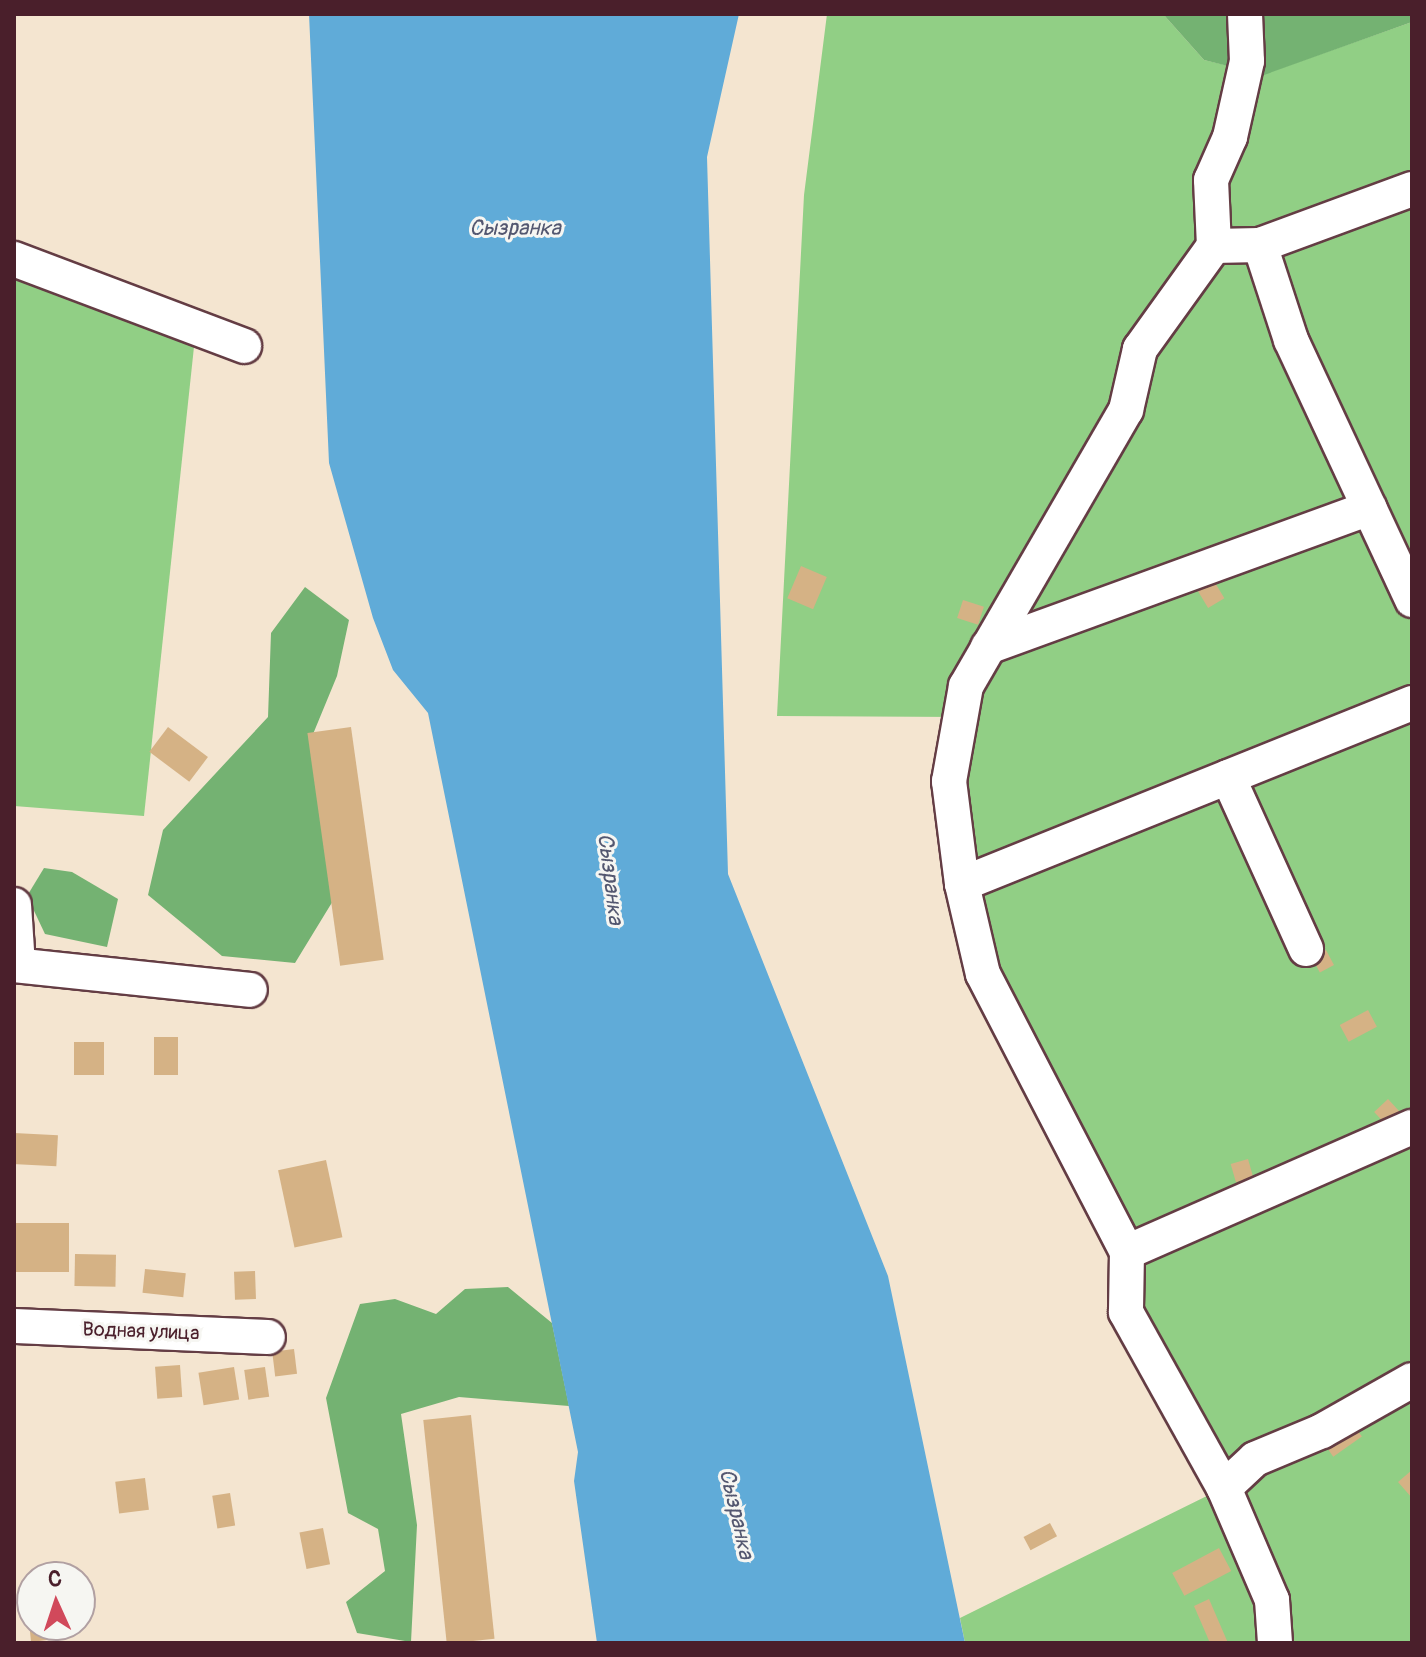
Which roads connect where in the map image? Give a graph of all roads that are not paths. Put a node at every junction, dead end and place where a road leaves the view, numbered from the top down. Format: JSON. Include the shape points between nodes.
{"nodes":[{"id":1,"x":1245,"y":14,"type":"edge"},
{"id":2,"x":1412,"y":189,"type":"edge"},
{"id":3,"x":1260,"y":245,"type":"junction"},
{"id":4,"x":1214,"y":246,"type":"junction"},
{"id":5,"x":14,"y":259,"type":"edge"},
{"id":6,"x":244,"y":346,"type":"dead end"},
{"id":7,"x":1369,"y":508,"type":"junction"},
{"id":8,"x":1412,"y":600,"type":"edge"},
{"id":9,"x":988,"y":647,"type":"junction"},
{"id":10,"x":1412,"y":703,"type":"edge"},
{"id":11,"x":1228,"y":777,"type":"junction"},
{"id":12,"x":962,"y":884,"type":"junction"},
{"id":13,"x":14,"y":905,"type":"edge"},
{"id":14,"x":1306,"y":949,"type":"dead end"},
{"id":15,"x":16,"y":965,"type":"edge"},
{"id":16,"x":250,"y":990,"type":"dead end"},
{"id":17,"x":1412,"y":1127,"type":"edge"},
{"id":18,"x":1127,"y":1252,"type":"junction"},
{"id":19,"x":14,"y":1326,"type":"edge"},
{"id":20,"x":268,"y":1337,"type":"dead end"},
{"id":21,"x":1412,"y":1380,"type":"edge"},
{"id":22,"x":1224,"y":1488,"type":"junction"},
{"id":23,"x":1275,"y":1643,"type":"edge"}],
"edges":[{"from":1,"to":4,"type":"street","via":[[1247,61],[1230,137],[1211,180]]},
{"from":2,"to":3,"type":"street"},
{"from":3,"to":4,"type":"street"},
{"from":3,"to":7,"type":"street","via":[[1291,340]]},
{"from":4,"to":9,"type":"street","via":[[1140,349],[1126,410]]},
{"from":5,"to":6,"type":"street"},
{"from":7,"to":8,"type":"street"},
{"from":7,"to":9,"type":"street"},
{"from":9,"to":12,"type":"street","via":[[966,686],[949,781]]},
{"from":10,"to":11,"type":"street"},
{"from":11,"to":12,"type":"street"},
{"from":11,"to":14,"type":"street"},
{"from":12,"to":18,"type":"street","via":[[983,974]]},
{"from":13,"to":15,"type":"street"},
{"from":15,"to":16,"type":"street"},
{"from":17,"to":18,"type":"street"},
{"from":18,"to":22,"type":"street","via":[[1126,1312]]},
{"from":19,"to":20,"type":"street","name":"Водная улица"},
{"from":21,"to":22,"type":"street","via":[[1322,1431],[1255,1459]]},
{"from":22,"to":23,"type":"street","via":[[1272,1600]]}]}
